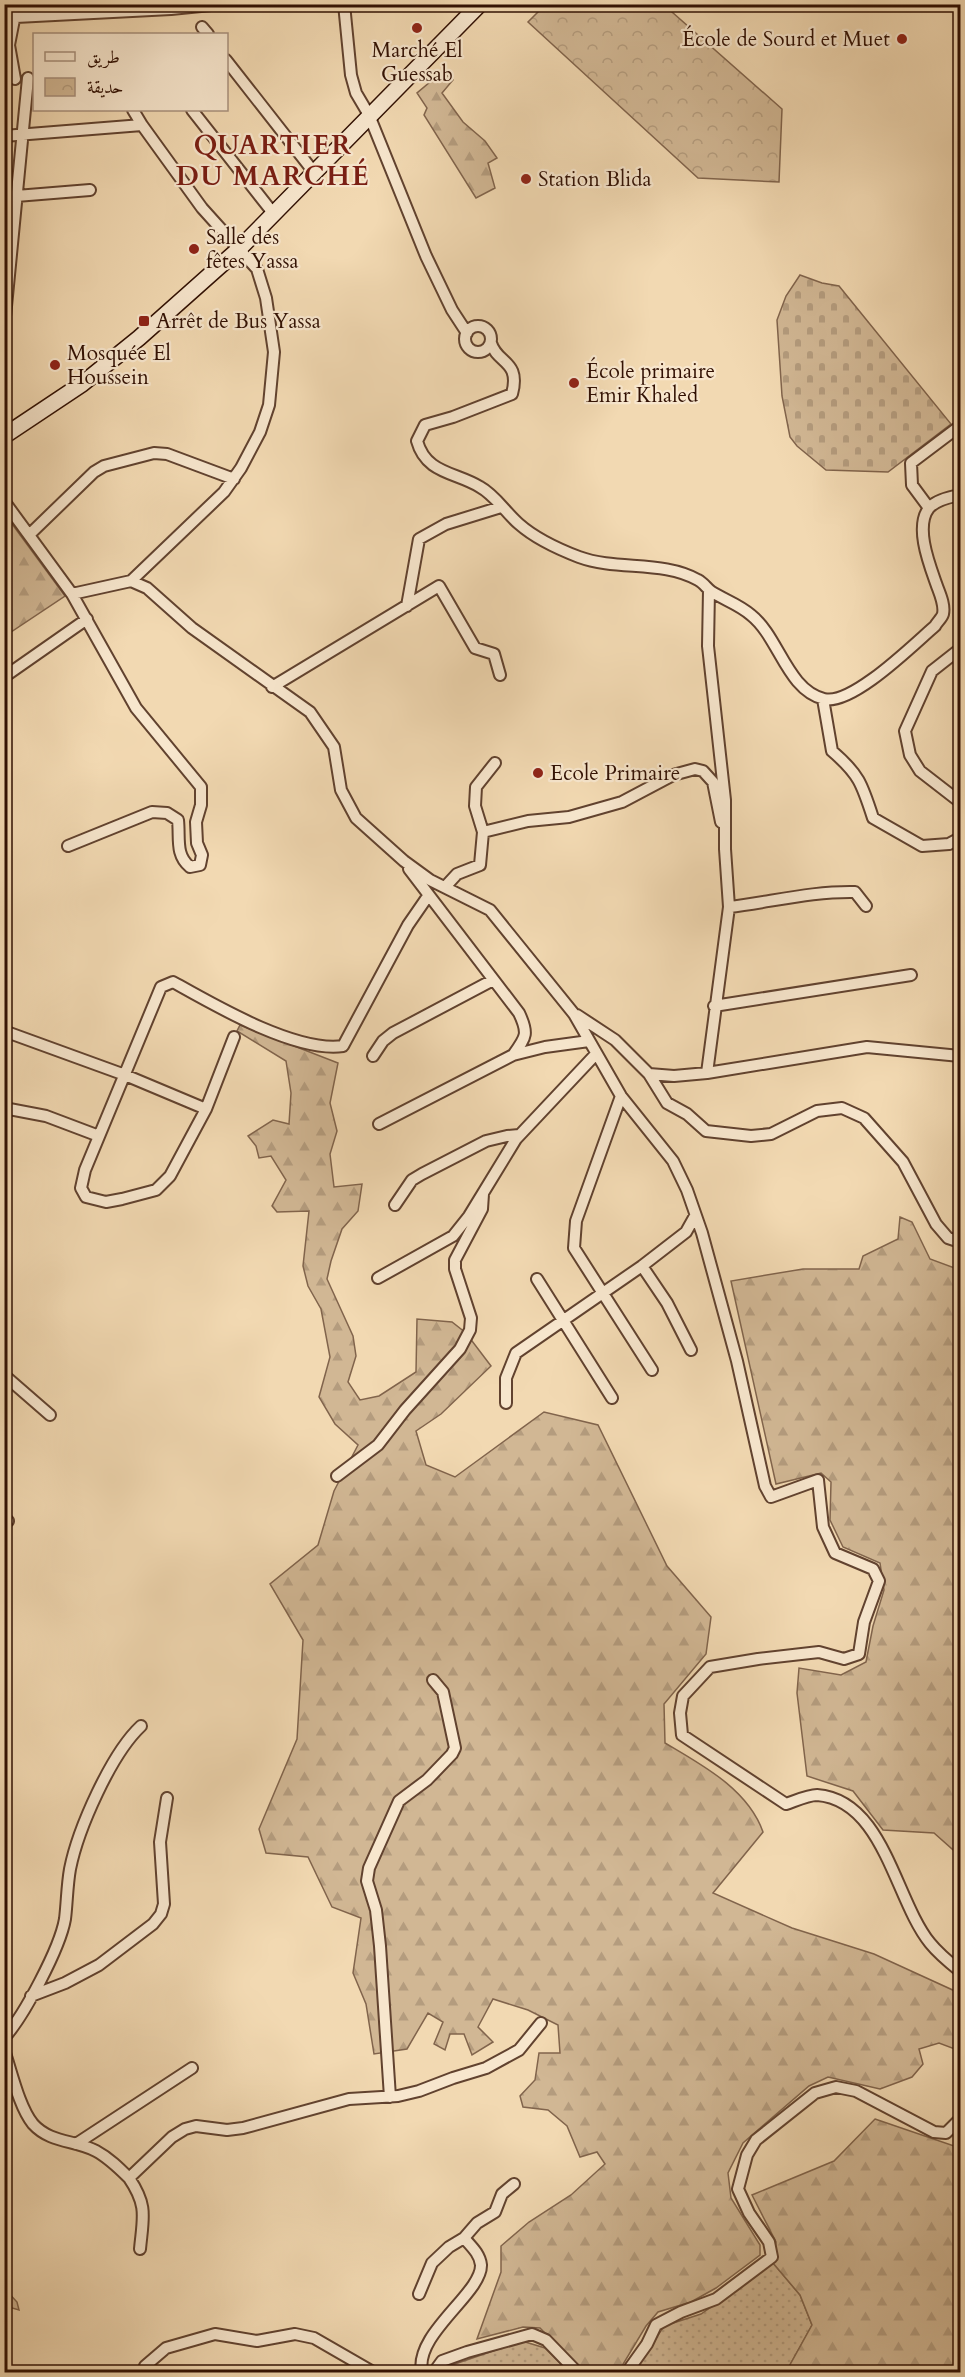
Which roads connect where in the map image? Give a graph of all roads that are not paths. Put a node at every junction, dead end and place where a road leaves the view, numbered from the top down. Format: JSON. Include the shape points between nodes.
{"nodes":[{"id":1,"x":18,"y":4,"type":"edge"},
{"id":2,"x":221,"y":4,"type":"edge"},
{"id":3,"x":344,"y":4,"type":"edge"},
{"id":4,"x":480,"y":4,"type":"edge"},
{"id":5,"x":16,"y":17,"type":"junction"},
{"id":6,"x":7,"y":46,"type":"edge"},
{"id":7,"x":228,"y":63,"type":"edge"},
{"id":8,"x":10,"y":79,"type":"edge"},
{"id":9,"x":31,"y":79,"type":"edge"},
{"id":10,"x":134,"y":111,"type":"edge"},
{"id":11,"x":193,"y":111,"type":"edge"},
{"id":12,"x":369,"y":115,"type":"junction"},
{"id":13,"x":142,"y":125,"type":"junction"},
{"id":14,"x":22,"y":134,"type":"junction"},
{"id":15,"x":4,"y":136,"type":"edge"},
{"id":16,"x":313,"y":171,"type":"junction"},
{"id":17,"x":90,"y":190,"type":"dead end"},
{"id":18,"x":10,"y":196,"type":"edge"},
{"id":19,"x":273,"y":213,"type":"junction"},
{"id":20,"x":238,"y":249,"type":"junction"},
{"id":21,"x":4,"y":327,"type":"edge"},
{"id":22,"x":468,"y":328,"type":"junction"},
{"id":23,"x":491,"y":348,"type":"junction"},
{"id":24,"x":960,"y":426,"type":"edge"},
{"id":25,"x":4,"y":436,"type":"edge"},
{"id":26,"x":234,"y":479,"type":"junction"},
{"id":27,"x":4,"y":501,"type":"edge"},
{"id":28,"x":960,"y":501,"type":"edge"},
{"id":29,"x":501,"y":507,"type":"junction"},
{"id":30,"x":929,"y":508,"type":"junction"},
{"id":31,"x":30,"y":534,"type":"junction"},
{"id":32,"x":131,"y":581,"type":"junction"},
{"id":33,"x":709,"y":590,"type":"junction"},
{"id":34,"x":72,"y":594,"type":"junction"},
{"id":35,"x":407,"y":606,"type":"junction"},
{"id":36,"x":87,"y":619,"type":"junction"},
{"id":37,"x":960,"y":649,"type":"edge"},
{"id":38,"x":500,"y":675,"type":"dead end"},
{"id":39,"x":4,"y":677,"type":"edge"},
{"id":40,"x":272,"y":687,"type":"junction"},
{"id":41,"x":824,"y":699,"type":"junction"},
{"id":42,"x":495,"y":763,"type":"dead end"},
{"id":43,"x":960,"y":802,"type":"edge"},
{"id":44,"x":483,"y":832,"type":"junction"},
{"id":45,"x":960,"y":838,"type":"edge"},
{"id":46,"x":725,"y":840,"type":"junction"},
{"id":47,"x":68,"y":846,"type":"dead end"},
{"id":48,"x":404,"y":861,"type":"junction"},
{"id":49,"x":445,"y":887,"type":"junction"},
{"id":50,"x":428,"y":896,"type":"junction"},
{"id":51,"x":866,"y":906,"type":"dead end"},
{"id":52,"x":729,"y":907,"type":"junction"},
{"id":53,"x":911,"y":975,"type":"dead end"},
{"id":54,"x":494,"y":980,"type":"junction"},
{"id":55,"x":714,"y":1006,"type":"junction"},
{"id":56,"x":574,"y":1014,"type":"junction"},
{"id":57,"x":4,"y":1031,"type":"edge"},
{"id":58,"x":234,"y":1037,"type":"dead end"},
{"id":59,"x":589,"y":1041,"type":"junction"},
{"id":60,"x":596,"y":1054,"type":"junction"},
{"id":61,"x":513,"y":1055,"type":"junction"},
{"id":62,"x":373,"y":1056,"type":"dead end"},
{"id":63,"x":960,"y":1056,"type":"edge"},
{"id":64,"x":707,"y":1073,"type":"junction"},
{"id":65,"x":649,"y":1074,"type":"junction"},
{"id":66,"x":125,"y":1075,"type":"junction"},
{"id":67,"x":621,"y":1096,"type":"junction"},
{"id":68,"x":4,"y":1108,"type":"edge"},
{"id":69,"x":206,"y":1108,"type":"junction"},
{"id":70,"x":379,"y":1124,"type":"dead end"},
{"id":71,"x":519,"y":1135,"type":"junction"},
{"id":72,"x":99,"y":1136,"type":"junction"},
{"id":73,"x":483,"y":1194,"type":"junction"},
{"id":74,"x":395,"y":1205,"type":"dead end"},
{"id":75,"x":694,"y":1216,"type":"junction"},
{"id":76,"x":960,"y":1242,"type":"edge"},
{"id":77,"x":642,"y":1266,"type":"junction"},
{"id":78,"x":378,"y":1278,"type":"dead end"},
{"id":79,"x":537,"y":1279,"type":"dead end"},
{"id":80,"x":604,"y":1293,"type":"junction"},
{"id":81,"x":564,"y":1321,"type":"junction"},
{"id":82,"x":691,"y":1350,"type":"dead end"},
{"id":83,"x":652,"y":1370,"type":"dead end"},
{"id":84,"x":4,"y":1375,"type":"edge"},
{"id":85,"x":612,"y":1398,"type":"dead end"},
{"id":86,"x":506,"y":1403,"type":"dead end"},
{"id":87,"x":50,"y":1415,"type":"dead end"},
{"id":88,"x":337,"y":1476,"type":"dead end"},
{"id":89,"x":434,"y":1680,"type":"dead end"},
{"id":90,"x":141,"y":1726,"type":"dead end"},
{"id":91,"x":167,"y":1798,"type":"dead end"},
{"id":92,"x":960,"y":1971,"type":"edge"},
{"id":93,"x":31,"y":1996,"type":"junction"},
{"id":94,"x":541,"y":2023,"type":"dead end"},
{"id":95,"x":4,"y":2037,"type":"edge"},
{"id":96,"x":4,"y":2049,"type":"edge"},
{"id":97,"x":192,"y":2068,"type":"dead end"},
{"id":98,"x":390,"y":2097,"type":"junction"},
{"id":99,"x":960,"y":2119,"type":"edge"},
{"id":100,"x":76,"y":2145,"type":"junction"},
{"id":101,"x":129,"y":2178,"type":"junction"},
{"id":102,"x":514,"y":2184,"type":"dead end"},
{"id":103,"x":464,"y":2238,"type":"junction"},
{"id":104,"x":140,"y":2249,"type":"dead end"},
{"id":105,"x":418,"y":2294,"type":"dead end"},
{"id":106,"x":143,"y":2373,"type":"edge"},
{"id":107,"x":373,"y":2373,"type":"edge"},
{"id":108,"x":422,"y":2373,"type":"edge"},
{"id":109,"x":434,"y":2373,"type":"edge"},
{"id":110,"x":577,"y":2373,"type":"edge"},
{"id":111,"x":627,"y":2373,"type":"edge"}],
"edges":[{"from":1,"to":5,"type":"street"},
{"from":2,"to":5,"type":"street"},
{"from":3,"to":12,"type":"street","via":[[351,75]]},
{"from":4,"to":12,"type":"main road"},
{"from":5,"to":6,"type":"street"},
{"from":6,"to":8,"type":"street"},
{"from":7,"to":16,"type":"street"},
{"from":8,"to":9,"type":"street"},
{"from":9,"to":14,"type":"street"},
{"from":10,"to":13,"type":"street"},
{"from":11,"to":19,"type":"street"},
{"from":12,"to":16,"type":"main road"},
{"from":12,"to":22,"type":"street","via":[[426,256],[452,310]]},
{"from":13,"to":14,"type":"street"},
{"from":13,"to":20,"type":"street","via":[[202,208]]},
{"from":14,"to":15,"type":"street"},
{"from":14,"to":18,"type":"street"},
{"from":16,"to":19,"type":"main road"},
{"from":17,"to":18,"type":"street"},
{"from":18,"to":21,"type":"street"},
{"from":19,"to":20,"type":"main road"},
{"from":20,"to":25,"type":"main road","via":[[82,384]]},
{"from":20,"to":26,"type":"street","via":[[257,269],[263,282],[274,352],[269,405],[260,432]]},
{"from":22,"to":23,"type":"street","via":[[486,328],[491,335]]},
{"from":22,"to":23,"type":"street","via":[[466,342],[470,349],[477,352]]},
{"from":23,"to":29,"type":"street","via":[[512,370],[512,394],[424,425],[417,441],[437,470],[480,487]]},
{"from":24,"to":30,"type":"street","via":[[911,463],[912,485]]},
{"from":26,"to":31,"type":"street","via":[[167,454],[141,455],[94,472]]},
{"from":26,"to":32,"type":"street"},
{"from":27,"to":31,"type":"street"},
{"from":28,"to":30,"type":"street","via":[[955,496]]},
{"from":29,"to":33,"type":"street","via":[[545,542],[580,557],[673,571],[700,581]]},
{"from":29,"to":35,"type":"street","via":[[446,524],[419,539]]},
{"from":30,"to":41,"type":"street","via":[[923,532],[943,614],[935,626],[863,686],[843,697]]},
{"from":31,"to":34,"type":"street"},
{"from":32,"to":34,"type":"street"},
{"from":32,"to":40,"type":"street","via":[[147,588],[192,628]]},
{"from":33,"to":41,"type":"street","via":[[751,615],[771,637],[792,675],[808,691]]},
{"from":33,"to":46,"type":"street","via":[[708,646],[725,800]]},
{"from":34,"to":36,"type":"street"},
{"from":35,"to":38,"type":"street","via":[[439,586],[475,648],[494,654]]},
{"from":35,"to":40,"type":"street"},
{"from":36,"to":39,"type":"street"},
{"from":36,"to":47,"type":"street","via":[[136,708],[201,787],[196,843],[202,855],[200,865],[190,867],[183,862],[179,854],[178,820],[167,813],[152,812]]},
{"from":37,"to":43,"type":"street","via":[[932,671],[905,731],[910,754],[920,771]]},
{"from":40,"to":48,"type":"street","via":[[310,712],[334,747],[340,790],[346,803],[356,818]]},
{"from":41,"to":45,"type":"street","via":[[832,751],[860,780],[873,818],[921,846],[949,844]]},
{"from":42,"to":44,"type":"street","via":[[476,787],[475,806]]},
{"from":44,"to":46,"type":"street","via":[[528,821],[569,818],[622,802],[673,775],[695,769],[703,771],[713,782]]},
{"from":44,"to":49,"type":"street","via":[[480,866],[457,874]]},
{"from":46,"to":52,"type":"street"},
{"from":48,"to":49,"type":"street"},
{"from":48,"to":50,"type":"street"},
{"from":49,"to":56,"type":"street","via":[[490,910]]},
{"from":50,"to":54,"type":"street"},
{"from":50,"to":66,"type":"street","via":[[408,925],[343,1046],[307,1042],[257,1026],[173,982],[161,987]]},
{"from":51,"to":52,"type":"street","via":[[855,892],[826,891]]},
{"from":52,"to":55,"type":"street"},
{"from":53,"to":55,"type":"street"},
{"from":54,"to":61,"type":"street","via":[[525,1025],[526,1034]]},
{"from":54,"to":62,"type":"street","via":[[393,1033]]},
{"from":55,"to":64,"type":"street"},
{"from":56,"to":59,"type":"street"},
{"from":56,"to":65,"type":"street","via":[[615,1040]]},
{"from":57,"to":66,"type":"street"},
{"from":58,"to":69,"type":"street"},
{"from":59,"to":60,"type":"street"},
{"from":59,"to":61,"type":"street"},
{"from":60,"to":67,"type":"street"},
{"from":60,"to":71,"type":"street"},
{"from":61,"to":70,"type":"street"},
{"from":63,"to":64,"type":"street","via":[[867,1047]]},
{"from":64,"to":65,"type":"street"},
{"from":65,"to":76,"type":"street","via":[[667,1103],[706,1131],[771,1134],[817,1111],[842,1108],[864,1118],[903,1162],[936,1224],[948,1238]]},
{"from":66,"to":69,"type":"street"},
{"from":66,"to":72,"type":"street"},
{"from":67,"to":75,"type":"street","via":[[673,1161]]},
{"from":67,"to":80,"type":"street","via":[[574,1235],[574,1248]]},
{"from":68,"to":72,"type":"street","via":[[46,1116]]},
{"from":69,"to":72,"type":"street","via":[[170,1176],[156,1190],[122,1199],[106,1202],[86,1197],[81,1188]]},
{"from":71,"to":73,"type":"street"},
{"from":71,"to":74,"type":"street","via":[[486,1142],[422,1174],[412,1180]]},
{"from":73,"to":78,"type":"street","via":[[453,1236]]},
{"from":73,"to":88,"type":"street","via":[[479,1218],[455,1260],[471,1318],[470,1330],[460,1349],[378,1445]]},
{"from":75,"to":77,"type":"street","via":[[686,1232]]},
{"from":75,"to":92,"type":"street","via":[[737,1361],[765,1486],[771,1497],[818,1480],[823,1527],[835,1553],[873,1569],[879,1581],[864,1622],[859,1653],[844,1659],[819,1652],[710,1667],[682,1696],[682,1735],[786,1804],[816,1795],[847,1804],[877,1837],[930,1943]]},
{"from":77,"to":80,"type":"street"},
{"from":77,"to":82,"type":"street"},
{"from":79,"to":81,"type":"street"},
{"from":80,"to":81,"type":"street"},
{"from":80,"to":83,"type":"street"},
{"from":81,"to":85,"type":"street"},
{"from":81,"to":86,"type":"street","via":[[516,1353],[506,1378]]},
{"from":84,"to":87,"type":"street"},
{"from":89,"to":98,"type":"street","via":[[443,1692],[454,1748],[427,1780],[399,1801],[367,1881],[376,1910],[380,1946]]},
{"from":90,"to":93,"type":"street","via":[[120,1750],[82,1831],[71,1866],[65,1921]]},
{"from":91,"to":93,"type":"street","via":[[160,1842],[164,1904],[161,1914],[99,1965]]},
{"from":93,"to":95,"type":"street","via":[[15,2026]]},
{"from":94,"to":98,"type":"street","via":[[519,2050],[501,2061]]},
{"from":96,"to":100,"type":"street","via":[[32,2123],[44,2134]]},
{"from":97,"to":100,"type":"street"},
{"from":98,"to":101,"type":"street","via":[[350,2098],[243,2128],[196,2126],[172,2137]]},
{"from":99,"to":111,"type":"street","via":[[946,2133],[934,2132],[856,2091],[836,2087],[816,2093],[756,2140],[747,2155],[738,2189],[770,2242],[772,2257],[716,2299],[656,2325]]},
{"from":100,"to":101,"type":"street","via":[[95,2151]]},
{"from":101,"to":104,"type":"street","via":[[140,2194],[144,2210]]},
{"from":102,"to":103,"type":"street","via":[[502,2194],[495,2212],[477,2223]]},
{"from":103,"to":105,"type":"street","via":[[432,2263]]},
{"from":103,"to":108,"type":"street","via":[[478,2254],[481,2267],[476,2282],[425,2348]]},
{"from":106,"to":107,"type":"street","via":[[145,2366],[166,2348],[215,2334],[257,2341],[295,2334],[314,2338]]},
{"from":109,"to":110,"type":"street","via":[[442,2361],[532,2334],[546,2340]]}]}
